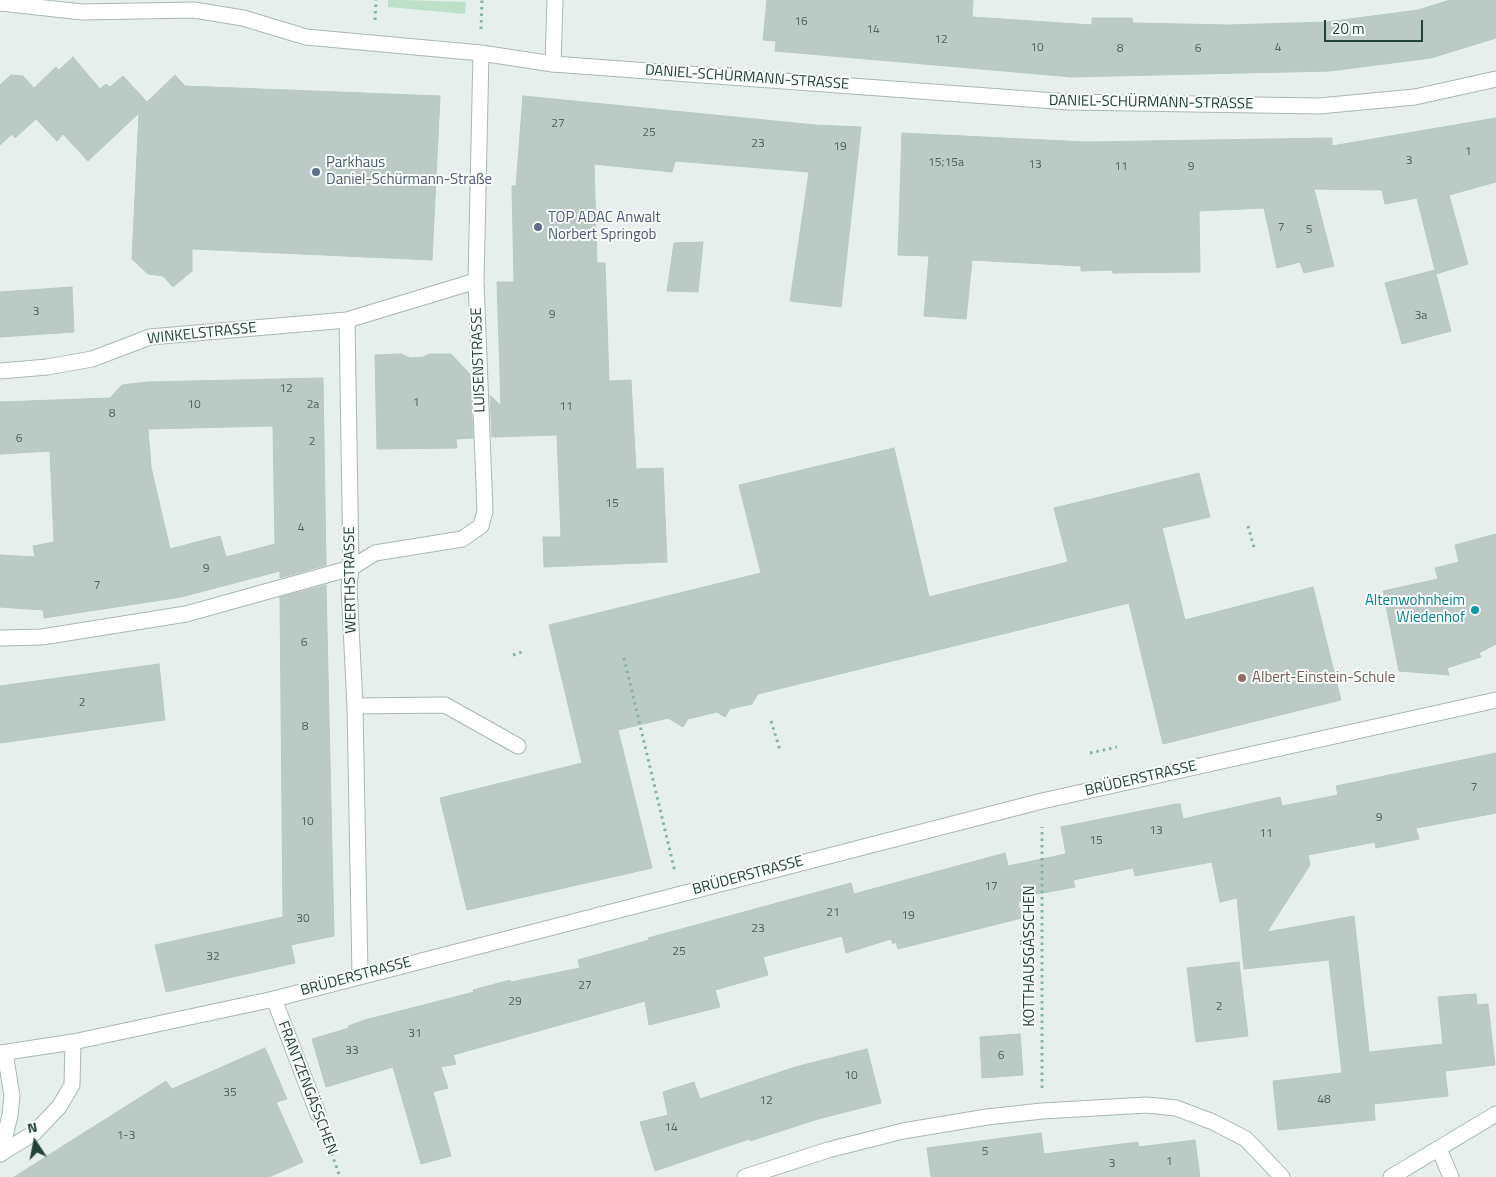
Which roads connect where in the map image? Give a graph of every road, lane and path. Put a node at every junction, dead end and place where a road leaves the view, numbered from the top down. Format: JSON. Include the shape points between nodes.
{"nodes":[{"id":1,"x":482,"y":0,"type":"edge"},
{"id":2,"x":556,"y":0,"type":"edge"},
{"id":3,"x":0,"y":3,"type":"edge"},
{"id":4,"x":482,"y":22,"type":"dead end"},
{"id":5,"x":481,"y":54,"type":"junction"},
{"id":6,"x":553,"y":64,"type":"junction"},
{"id":7,"x":1496,"y":79,"type":"edge"},
{"id":8,"x":476,"y":281,"type":"junction"},
{"id":9,"x":347,"y":320,"type":"junction"},
{"id":10,"x":0,"y":371,"type":"edge"},
{"id":11,"x":1248,"y":526,"type":"dead end"},
{"id":12,"x":1255,"y":551,"type":"dead end"},
{"id":13,"x":351,"y":568,"type":"junction"},
{"id":14,"x":0,"y":638,"type":"edge"},
{"id":15,"x":525,"y":651,"type":"dead end"},
{"id":16,"x":513,"y":654,"type":"dead end"},
{"id":17,"x":624,"y":658,"type":"dead end"},
{"id":18,"x":1496,"y":700,"type":"edge"},
{"id":19,"x":354,"y":706,"type":"junction"},
{"id":20,"x":771,"y":721,"type":"dead end"},
{"id":21,"x":518,"y":746,"type":"dead end"},
{"id":22,"x":1117,"y":747,"type":"dead end"},
{"id":23,"x":780,"y":750,"type":"dead end"},
{"id":24,"x":1090,"y":753,"type":"dead end"},
{"id":25,"x":1042,"y":801,"type":"junction"},
{"id":26,"x":680,"y":894,"type":"junction"},
{"id":27,"x":360,"y":975,"type":"junction"},
{"id":28,"x":274,"y":999,"type":"junction"},
{"id":29,"x":73,"y":1042,"type":"junction"},
{"id":30,"x":2,"y":1053,"type":"edge"},
{"id":31,"x":1042,"y":1111,"type":"junction"},
{"id":32,"x":318,"y":1114,"type":"joint"},
{"id":33,"x":1496,"y":1114,"type":"edge"},
{"id":34,"x":1439,"y":1149,"type":"junction"},
{"id":35,"x":0,"y":1154,"type":"edge"},
{"id":36,"x":340,"y":1177,"type":"edge"},
{"id":37,"x":745,"y":1177,"type":"edge"},
{"id":38,"x":1282,"y":1177,"type":"edge"},
{"id":39,"x":1391,"y":1177,"type":"edge"},
{"id":40,"x":1452,"y":1177,"type":"edge"}],
"edges":[{"from":1,"to":4,"type":"path"},
{"from":2,"to":6,"type":"street"},
{"from":3,"to":5,"type":"street","name":"DANIEL-SCHÜRMANN-STRASSE","via":[[82,12],[194,10],[243,18],[306,37]]},
{"from":5,"to":6,"type":"street","name":"DANIEL-SCHÜRMANN-STRASSE"},
{"from":5,"to":8,"type":"street","name":"LUISENSTRASSE"},
{"from":6,"to":7,"type":"street","name":"DANIEL-SCHÜRMANN-STRASSE","via":[[1069,102],[1319,106],[1415,97]]},
{"from":8,"to":9,"type":"street"},
{"from":8,"to":13,"type":"street","name":"LUISENSTRASSE","via":[[485,511],[481,526],[462,539],[375,553]]},
{"from":9,"to":10,"type":"street","name":"WINKELSTRASSE","via":[[150,337],[92,359]]},
{"from":9,"to":13,"type":"street","name":"WERTHSTRASSE"},
{"from":11,"to":12,"type":"path"},
{"from":13,"to":14,"type":"street","name":"LUISENSTRASSE","via":[[186,614],[42,637]]},
{"from":13,"to":19,"type":"street","name":"WERTHSTRASSE"},
{"from":15,"to":16,"type":"path"},
{"from":17,"to":26,"type":"path"},
{"from":18,"to":25,"type":"street","name":"BRÜDERSTRASSE"},
{"from":19,"to":21,"type":"street","via":[[445,705]]},
{"from":19,"to":27,"type":"street","name":"WERTHSTRASSE"},
{"from":20,"to":23,"type":"path"},
{"from":22,"to":24,"type":"path"},
{"from":25,"to":26,"type":"street","name":"BRÜDERSTRASSE"},
{"from":25,"to":31,"type":"path","name":"KOTTHAUSGÄSSCHEN"},
{"from":26,"to":27,"type":"street","name":"BRÜDERSTRASSE"},
{"from":27,"to":28,"type":"street","name":"BRÜDERSTRASSE"},
{"from":28,"to":29,"type":"street","name":"BRÜDERSTRASSE"},
{"from":28,"to":32,"type":"street","name":"FRANTZENGÄSSCHEN"},
{"from":29,"to":30,"type":"street","name":"BRÜDERSTRASSE"},
{"from":29,"to":35,"type":"street","via":[[72,1085],[59,1107],[34,1133]]},
{"from":30,"to":35,"type":"street","via":[[12,1096]]},
{"from":31,"to":37,"type":"street","via":[[904,1131],[828,1150]]},
{"from":31,"to":38,"type":"street","via":[[1112,1106],[1176,1108],[1213,1122],[1246,1140]]},
{"from":32,"to":36,"type":"path","name":"FRANTZENGÄSSCHEN"},
{"from":33,"to":34,"type":"street"},
{"from":34,"to":39,"type":"street"},
{"from":34,"to":40,"type":"street"}]}
